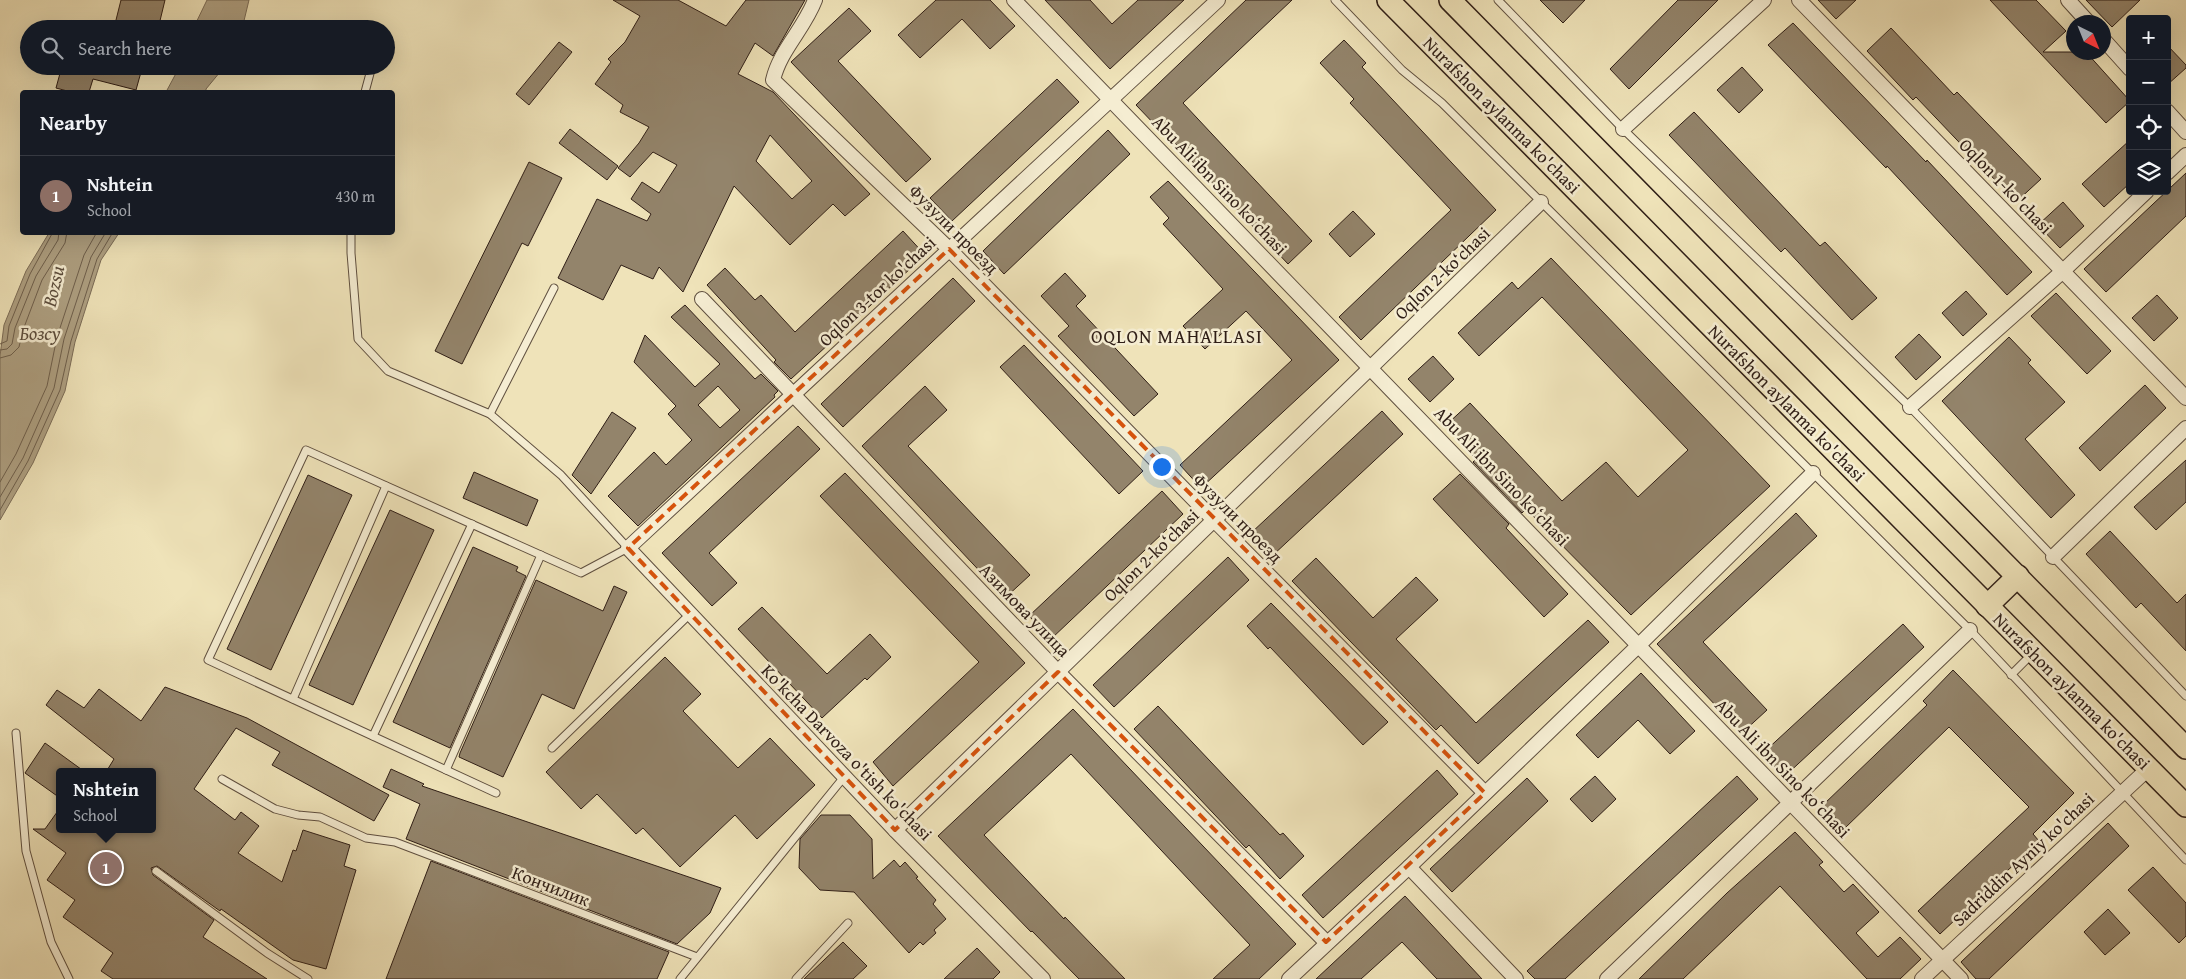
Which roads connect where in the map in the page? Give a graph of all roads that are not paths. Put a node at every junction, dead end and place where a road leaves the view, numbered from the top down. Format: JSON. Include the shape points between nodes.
{"nodes":[{"id":1,"x":815,"y":0,"type":"edge"},
{"id":2,"x":1014,"y":0,"type":"edge"},
{"id":3,"x":1218,"y":0,"type":"edge"},
{"id":4,"x":1335,"y":0,"type":"edge"},
{"id":5,"x":1388,"y":0,"type":"edge"},
{"id":6,"x":1450,"y":0,"type":"edge"},
{"id":7,"x":1498,"y":0,"type":"edge"},
{"id":8,"x":1764,"y":0,"type":"edge"},
{"id":9,"x":1799,"y":0,"type":"edge"},
{"id":10,"x":2068,"y":0,"type":"edge"},
{"id":11,"x":2082,"y":15,"type":"edge"},
{"id":12,"x":2111,"y":48,"type":"edge"},
{"id":13,"x":2126,"y":65,"type":"edge"},
{"id":14,"x":370,"y":75,"type":"edge"},
{"id":15,"x":366,"y":90,"type":"edge"},
{"id":16,"x":1111,"y":100,"type":"junction"},
{"id":17,"x":2171,"y":115,"type":"edge"},
{"id":18,"x":1623,"y":129,"type":"junction"},
{"id":19,"x":2186,"y":132,"type":"edge"},
{"id":20,"x":2186,"y":155,"type":"edge"},
{"id":21,"x":2171,"y":168,"type":"edge"},
{"id":22,"x":2144,"y":195,"type":"edge"},
{"id":23,"x":1541,"y":202,"type":"junction"},
{"id":24,"x":351,"y":235,"type":"edge"},
{"id":25,"x":949,"y":249,"type":"junction"},
{"id":26,"x":2063,"y":271,"type":"junction"},
{"id":27,"x":554,"y":288,"type":"dead end"},
{"id":28,"x":702,"y":299,"type":"dead end"},
{"id":29,"x":1370,"y":368,"type":"junction"},
{"id":30,"x":792,"y":395,"type":"junction"},
{"id":31,"x":2186,"y":398,"type":"edge"},
{"id":32,"x":1910,"y":407,"type":"junction"},
{"id":33,"x":490,"y":414,"type":"junction"},
{"id":34,"x":2186,"y":428,"type":"edge"},
{"id":35,"x":1813,"y":473,"type":"junction"},
{"id":36,"x":386,"y":486,"type":"junction"},
{"id":37,"x":1214,"y":520,"type":"junction"},
{"id":38,"x":472,"y":524,"type":"junction"},
{"id":39,"x":628,"y":548,"type":"junction"},
{"id":40,"x":541,"y":555,"type":"junction"},
{"id":41,"x":2053,"y":557,"type":"junction"},
{"id":42,"x":2018,"y":576,"type":"junction"},
{"id":43,"x":1987,"y":606,"type":"junction"},
{"id":44,"x":690,"y":614,"type":"junction"},
{"id":45,"x":1970,"y":630,"type":"junction"},
{"id":46,"x":1640,"y":644,"type":"junction"},
{"id":47,"x":2034,"y":652,"type":"junction"},
{"id":48,"x":1058,"y":672,"type":"junction"},
{"id":49,"x":2011,"y":675,"type":"junction"},
{"id":50,"x":2186,"y":696,"type":"edge"},
{"id":51,"x":293,"y":699,"type":"junction"},
{"id":52,"x":16,"y":733,"type":"dead end"},
{"id":53,"x":373,"y":736,"type":"junction"},
{"id":54,"x":2184,"y":742,"type":"edge"},
{"id":55,"x":552,"y":748,"type":"dead end"},
{"id":56,"x":2149,"y":768,"type":"junction"},
{"id":57,"x":446,"y":770,"type":"junction"},
{"id":58,"x":844,"y":777,"type":"junction"},
{"id":59,"x":222,"y":779,"type":"dead end"},
{"id":60,"x":496,"y":793,"type":"dead end"},
{"id":61,"x":1485,"y":793,"type":"junction"},
{"id":62,"x":2121,"y":793,"type":"junction"},
{"id":63,"x":1790,"y":804,"type":"junction"},
{"id":64,"x":2186,"y":806,"type":"edge"},
{"id":65,"x":895,"y":830,"type":"junction"},
{"id":66,"x":2186,"y":860,"type":"edge"},
{"id":67,"x":1409,"y":867,"type":"junction"},
{"id":68,"x":156,"y":871,"type":"dead end"},
{"id":69,"x":848,"y":923,"type":"dead end"},
{"id":70,"x":1326,"y":942,"type":"junction"},
{"id":71,"x":697,"y":958,"type":"junction"},
{"id":72,"x":1942,"y":959,"type":"junction"},
{"id":73,"x":69,"y":979,"type":"edge"},
{"id":74,"x":308,"y":979,"type":"edge"},
{"id":75,"x":680,"y":979,"type":"edge"},
{"id":76,"x":796,"y":979,"type":"edge"},
{"id":77,"x":1043,"y":979,"type":"edge"},
{"id":78,"x":1289,"y":979,"type":"edge"},
{"id":79,"x":1516,"y":979,"type":"edge"},
{"id":80,"x":1607,"y":979,"type":"edge"},
{"id":81,"x":1922,"y":979,"type":"edge"},
{"id":82,"x":1961,"y":979,"type":"edge"}],
"edges":[{"from":1,"to":25,"type":"street","name":"Фузули проезд","via":[[808,17],[777,65],[773,80]]},
{"from":2,"to":16,"type":"street","name":"Abu Ali ibn Sino koʻchasi"},
{"from":3,"to":16,"type":"street","name":"Oqlon 3-tor ko'chasi"},
{"from":4,"to":23,"type":"lane","via":[[1402,70],[1442,103]]},
{"from":5,"to":43,"type":"main road","name":"Nurafshon aylanma ko'chasi"},
{"from":6,"to":42,"type":"main road"},
{"from":7,"to":18,"type":"lane"},
{"from":8,"to":18,"type":"street"},
{"from":9,"to":26,"type":"street","name":"Oqlon 1-ko'chasi"},
{"from":10,"to":11,"type":"street"},
{"from":12,"to":13,"type":"street"},
{"from":14,"to":15,"type":"lane"},
{"from":16,"to":25,"type":"street","name":"Oqlon 3-tor ko'chasi"},
{"from":16,"to":29,"type":"street","name":"Abu Ali ibn Sino koʻchasi"},
{"from":17,"to":19,"type":"street"},
{"from":18,"to":32,"type":"lane"},
{"from":20,"to":21,"type":"street"},
{"from":22,"to":26,"type":"street"},
{"from":23,"to":29,"type":"street","name":"Oqlon 2-ko‘chasi"},
{"from":23,"to":35,"type":"lane"},
{"from":24,"to":33,"type":"lane","via":[[358,339],[388,371]]},
{"from":25,"to":30,"type":"street","name":"Oqlon 3-tor ko'chasi"},
{"from":25,"to":37,"type":"street","name":"Фузули проезд"},
{"from":26,"to":31,"type":"street","name":"Oqlon 1-ko'chasi"},
{"from":26,"to":32,"type":"street"},
{"from":27,"to":33,"type":"lane"},
{"from":28,"to":30,"type":"street","name":"Азимова улица"},
{"from":29,"to":37,"type":"street","name":"Oqlon 2-ko‘chasi"},
{"from":29,"to":46,"type":"street","name":"Abu Ali ibn Sino koʻchasi"},
{"from":30,"to":39,"type":"street","name":"Oqlon 3-tor ko'chasi"},
{"from":30,"to":48,"type":"street","name":"Азимова улица"},
{"from":32,"to":41,"type":"lane"},
{"from":33,"to":39,"type":"lane","via":[[561,476]]},
{"from":34,"to":41,"type":"street"},
{"from":35,"to":45,"type":"lane"},
{"from":35,"to":46,"type":"street"},
{"from":36,"to":38,"type":"lane"},
{"from":36,"to":51,"type":"lane"},
{"from":36,"to":51,"type":"lane","via":[[306,450],[208,660]]},
{"from":37,"to":48,"type":"street","name":"Oqlon 2-ko‘chasi"},
{"from":37,"to":61,"type":"street","name":"Фузули проезд"},
{"from":38,"to":40,"type":"lane"},
{"from":38,"to":53,"type":"lane"},
{"from":39,"to":40,"type":"lane","via":[[581,573]]},
{"from":39,"to":44,"type":"street","name":"Ko'kcha Darvoza o'tish ko'chasi"},
{"from":40,"to":57,"type":"lane"},
{"from":41,"to":50,"type":"lane"},
{"from":42,"to":43,"type":"main road"},
{"from":42,"to":54,"type":"main road"},
{"from":43,"to":47,"type":"main road","name":"Nurafshon aylanma ko'chasi"},
{"from":44,"to":55,"type":"lane"},
{"from":44,"to":58,"type":"street","name":"Ko'kcha Darvoza o'tish ko'chasi"},
{"from":45,"to":49,"type":"lane"},
{"from":45,"to":63,"type":"street"},
{"from":46,"to":61,"type":"street"},
{"from":46,"to":63,"type":"street","name":"Abu Ali ibn Sino koʻchasi"},
{"from":47,"to":49,"type":"lane"},
{"from":47,"to":56,"type":"main road","name":"Nurafshon aylanma ko'chasi"},
{"from":48,"to":65,"type":"street","name":"Oqlon 2-ko‘chasi"},
{"from":48,"to":70,"type":"street","name":"Азимова улица"},
{"from":49,"to":62,"type":"lane"},
{"from":51,"to":53,"type":"lane"},
{"from":52,"to":73,"type":"lane","via":[[26,851],[51,942]]},
{"from":53,"to":57,"type":"lane"},
{"from":56,"to":62,"type":"street","name":"Sadriddin Ayniy ko'chasi"},
{"from":56,"to":64,"type":"main road","name":"Nurafshon aylanma ko'chasi"},
{"from":57,"to":60,"type":"lane"},
{"from":58,"to":65,"type":"street","name":"Ko'kcha Darvoza o'tish ko'chasi"},
{"from":58,"to":71,"type":"lane"},
{"from":59,"to":71,"type":"lane","name":"Кончилик","via":[[275,809],[320,816],[366,838],[395,842]]},
{"from":61,"to":67,"type":"street"},
{"from":62,"to":66,"type":"lane"},
{"from":62,"to":72,"type":"street","name":"Sadriddin Ayniy ko'chasi"},
{"from":63,"to":72,"type":"street","name":"Abu Ali ibn Sino koʻchasi"},
{"from":63,"to":80,"type":"street"},
{"from":65,"to":77,"type":"street","name":"Ko'kcha Darvoza o'tish ko'chasi"},
{"from":67,"to":70,"type":"street"},
{"from":67,"to":79,"type":"street"},
{"from":68,"to":74,"type":"lane","via":[[267,953]]},
{"from":69,"to":76,"type":"lane"},
{"from":70,"to":78,"type":"street"},
{"from":71,"to":75,"type":"lane"},
{"from":72,"to":81,"type":"street","name":"Sadriddin Ayniy ko'chasi"},
{"from":72,"to":82,"type":"street","name":"Abu Ali ibn Sino koʻchasi"}]}
